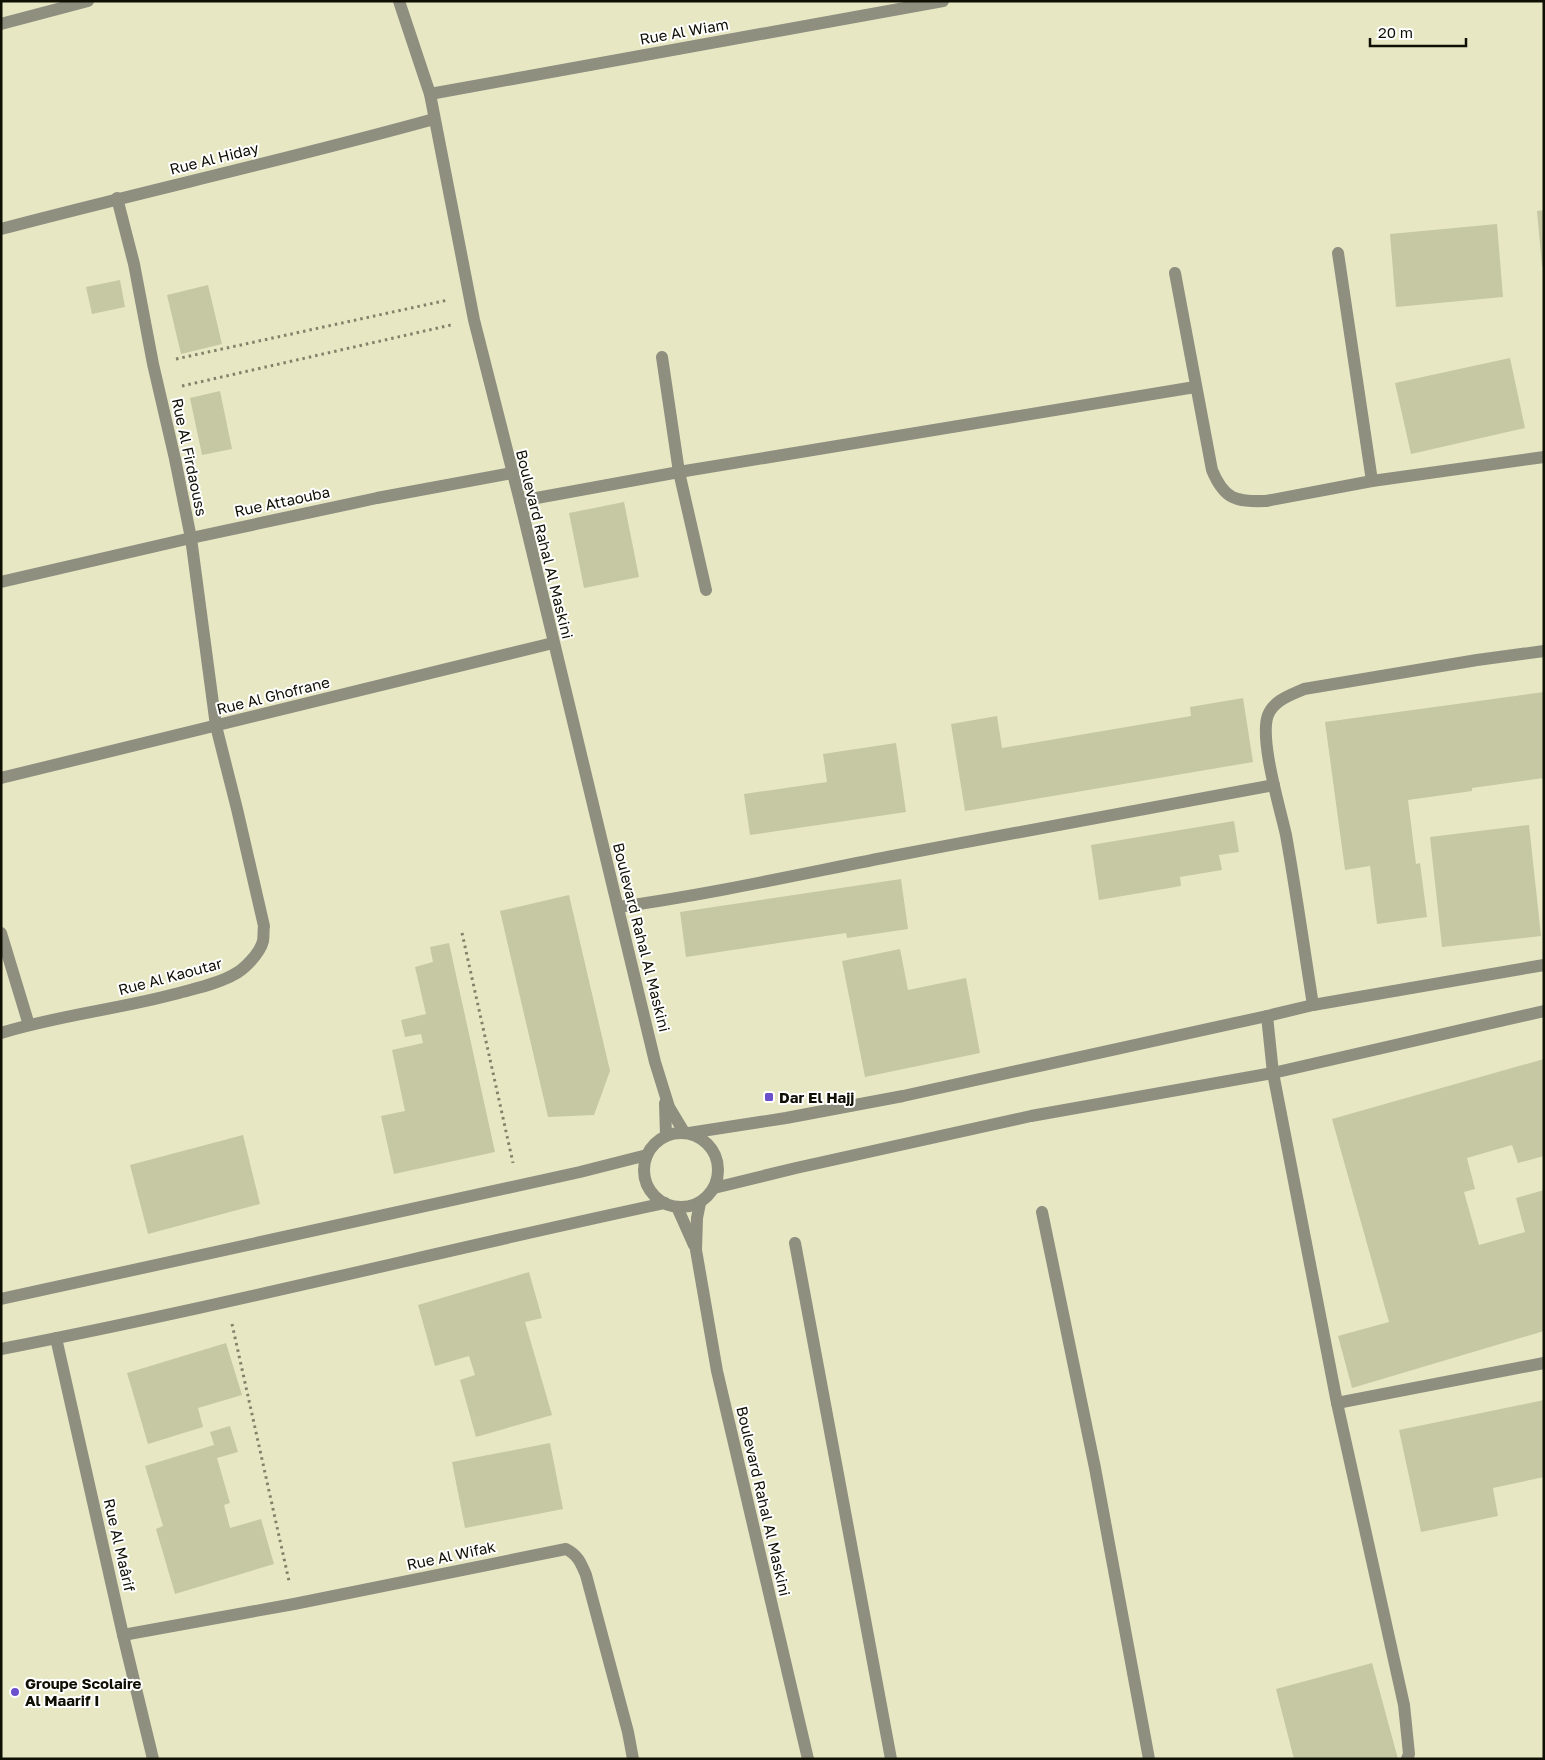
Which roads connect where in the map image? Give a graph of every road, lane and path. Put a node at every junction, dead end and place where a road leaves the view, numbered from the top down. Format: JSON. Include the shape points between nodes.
{"nodes":[{"id":1,"x":88,"y":1,"type":"edge"},
{"id":2,"x":399,"y":1,"type":"edge"},
{"id":3,"x":943,"y":1,"type":"edge"},
{"id":4,"x":1,"y":24,"type":"edge"},
{"id":5,"x":430,"y":94,"type":"junction"},
{"id":6,"x":434,"y":119,"type":"junction"},
{"id":7,"x":117,"y":198,"type":"junction"},
{"id":8,"x":1,"y":229,"type":"edge"},
{"id":9,"x":1338,"y":253,"type":"dead end"},
{"id":10,"x":1175,"y":272,"type":"dead end"},
{"id":11,"x":469,"y":296,"type":"junction"},
{"id":12,"x":474,"y":320,"type":"junction"},
{"id":13,"x":662,"y":357,"type":"dead end"},
{"id":14,"x":153,"y":364,"type":"junction"},
{"id":15,"x":1196,"y":387,"type":"junction"},
{"id":16,"x":160,"y":391,"type":"junction"},
{"id":17,"x":1544,"y":457,"type":"edge"},
{"id":18,"x":679,"y":472,"type":"junction"},
{"id":19,"x":512,"y":473,"type":"junction"},
{"id":20,"x":1372,"y":481,"type":"junction"},
{"id":21,"x":520,"y":501,"type":"junction"},
{"id":22,"x":190,"y":538,"type":"junction"},
{"id":23,"x":1,"y":582,"type":"edge"},
{"id":24,"x":706,"y":590,"type":"dead end"},
{"id":25,"x":553,"y":643,"type":"junction"},
{"id":26,"x":1544,"y":652,"type":"edge"},
{"id":27,"x":216,"y":726,"type":"junction"},
{"id":28,"x":1,"y":778,"type":"edge"},
{"id":29,"x":1274,"y":785,"type":"junction"},
{"id":30,"x":618,"y":907,"type":"junction"},
{"id":31,"x":1,"y":933,"type":"edge"},
{"id":32,"x":462,"y":933,"type":"dead end"},
{"id":33,"x":1544,"y":965,"type":"edge"},
{"id":34,"x":1313,"y":1005,"type":"junction"},
{"id":35,"x":1544,"y":1011,"type":"edge"},
{"id":36,"x":1267,"y":1016,"type":"junction"},
{"id":37,"x":29,"y":1025,"type":"junction"},
{"id":38,"x":1,"y":1034,"type":"edge"},
{"id":39,"x":1273,"y":1072,"type":"junction"},
{"id":40,"x":666,"y":1093,"type":"junction"},
{"id":41,"x":686,"y":1133,"type":"junction"},
{"id":42,"x":666,"y":1136,"type":"junction"},
{"id":43,"x":647,"y":1155,"type":"junction"},
{"id":44,"x":518,"y":1186,"type":"junction"},
{"id":45,"x":714,"y":1188,"type":"junction"},
{"id":46,"x":700,"y":1202,"type":"junction"},
{"id":47,"x":671,"y":1205,"type":"junction"},
{"id":48,"x":1042,"y":1212,"type":"dead end"},
{"id":49,"x":794,"y":1243,"type":"dead end"},
{"id":50,"x":696,"y":1250,"type":"junction"},
{"id":51,"x":1,"y":1299,"type":"edge"},
{"id":52,"x":227,"y":1302,"type":"junction"},
{"id":53,"x":56,"y":1338,"type":"junction"},
{"id":54,"x":1,"y":1349,"type":"edge"},
{"id":55,"x":1544,"y":1363,"type":"edge"},
{"id":56,"x":1337,"y":1402,"type":"junction"},
{"id":57,"x":294,"y":1604,"type":"junction"},
{"id":58,"x":124,"y":1635,"type":"junction"},
{"id":59,"x":153,"y":1759,"type":"edge"},
{"id":60,"x":633,"y":1759,"type":"edge"},
{"id":61,"x":808,"y":1759,"type":"edge"},
{"id":62,"x":891,"y":1759,"type":"edge"},
{"id":63,"x":1149,"y":1759,"type":"edge"},
{"id":64,"x":1407,"y":1759,"type":"edge"}],
"edges":[{"from":1,"to":4,"type":"street"},
{"from":2,"to":5,"type":"street","name":"Boulevard Rahal Al Maskini"},
{"from":3,"to":5,"type":"street","name":"Rue Al Wiam"},
{"from":5,"to":6,"type":"street","name":"Boulevard Rahal Al Maskini"},
{"from":6,"to":7,"type":"street","name":"Rue Al Hiday"},
{"from":6,"to":11,"type":"street","name":"Boulevard Rahal Al Maskini"},
{"from":7,"to":8,"type":"street","name":"Rue Al Hiday"},
{"from":7,"to":14,"type":"street","name":"Rue Al Firdaouss","via":[[134,264]]},
{"from":9,"to":20,"type":"street"},
{"from":10,"to":15,"type":"street"},
{"from":11,"to":12,"type":"street","name":"Boulevard Rahal Al Maskini"},
{"from":11,"to":14,"type":"path"},
{"from":12,"to":16,"type":"path"},
{"from":12,"to":19,"type":"street","name":"Boulevard Rahal Al Maskini"},
{"from":13,"to":18,"type":"street"},
{"from":14,"to":16,"type":"street","name":"Rue Al Firdaouss"},
{"from":15,"to":18,"type":"street"},
{"from":15,"to":20,"type":"street","via":[[1212,470],[1218,485],[1226,493],[1248,502],[1266,501]]},
{"from":16,"to":22,"type":"street","name":"Rue Al Firdaouss"},
{"from":17,"to":20,"type":"street"},
{"from":18,"to":21,"type":"street"},
{"from":18,"to":24,"type":"street"},
{"from":19,"to":21,"type":"street","name":"Boulevard Rahal Al Maskini"},
{"from":19,"to":22,"type":"street","name":"Rue Attaouba"},
{"from":21,"to":25,"type":"street","name":"Boulevard Rahal Al Maskini"},
{"from":22,"to":23,"type":"street","name":"Rue Attaouba"},
{"from":22,"to":27,"type":"street","name":"Rue Al Firdaouss"},
{"from":25,"to":27,"type":"street","name":"Rue Al Ghofrane"},
{"from":25,"to":30,"type":"street","name":"Boulevard Rahal Al Maskini"},
{"from":26,"to":29,"type":"street","via":[[1304,689],[1282,699],[1268,715],[1266,736]]},
{"from":27,"to":28,"type":"street","name":"Rue Al Ghofrane"},
{"from":27,"to":37,"type":"street","name":"Rue Al Kaoutar","via":[[264,926],[260,947],[241,970],[206,986]]},
{"from":29,"to":30,"type":"street"},
{"from":29,"to":34,"type":"street","via":[[1286,835]]},
{"from":30,"to":40,"type":"street","name":"Boulevard Rahal Al Maskini","via":[[655,1062]]},
{"from":31,"to":37,"type":"street"},
{"from":32,"to":44,"type":"path"},
{"from":33,"to":34,"type":"street"},
{"from":34,"to":36,"type":"street"},
{"from":35,"to":39,"type":"street"},
{"from":36,"to":39,"type":"street"},
{"from":36,"to":41,"type":"street","via":[[903,1096]]},
{"from":37,"to":38,"type":"street","name":"Rue Al Kaoutar"},
{"from":39,"to":45,"type":"street","via":[[1031,1116]]},
{"from":39,"to":56,"type":"street"},
{"from":40,"to":41,"type":"street","name":"Boulevard Rahal Al Maskini","via":[[670,1107]]},
{"from":40,"to":42,"type":"street","name":"Boulevard Rahal Al Maskini"},
{"from":41,"to":42,"type":"street"},
{"from":41,"to":45,"type":"street","via":[[699,1136],[714,1150],[719,1170]]},
{"from":42,"to":43,"type":"street","via":[[652,1146]]},
{"from":43,"to":44,"type":"street"},
{"from":43,"to":47,"type":"street","name":"Boulevard Rahal Al Maskini","via":[[644,1173],[647,1183],[651,1191]]},
{"from":44,"to":51,"type":"street"},
{"from":45,"to":46,"type":"street"},
{"from":46,"to":47,"type":"street","via":[[688,1206]]},
{"from":46,"to":50,"type":"street","name":"Boulevard Rahal Al Maskini","via":[[696,1218]]},
{"from":47,"to":50,"type":"street","name":"Boulevard Rahal Al Maskini"},
{"from":47,"to":52,"type":"street","via":[[494,1240]]},
{"from":48,"to":63,"type":"street","via":[[1095,1468]]},
{"from":49,"to":62,"type":"street"},
{"from":50,"to":61,"type":"street","name":"Boulevard Rahal Al Maskini","via":[[717,1372]]},
{"from":52,"to":53,"type":"street"},
{"from":52,"to":57,"type":"path"},
{"from":53,"to":54,"type":"street"},
{"from":53,"to":58,"type":"street","name":"Rue Al Maârif"},
{"from":55,"to":56,"type":"street"},
{"from":56,"to":64,"type":"street","via":[[1404,1705]]},
{"from":57,"to":58,"type":"street","name":"Rue Al Wifak"},
{"from":57,"to":60,"type":"street","name":"Rue Al Wifak","via":[[566,1549],[580,1559],[586,1575]]},
{"from":58,"to":59,"type":"street","name":"Rue Al Maârif"}]}
